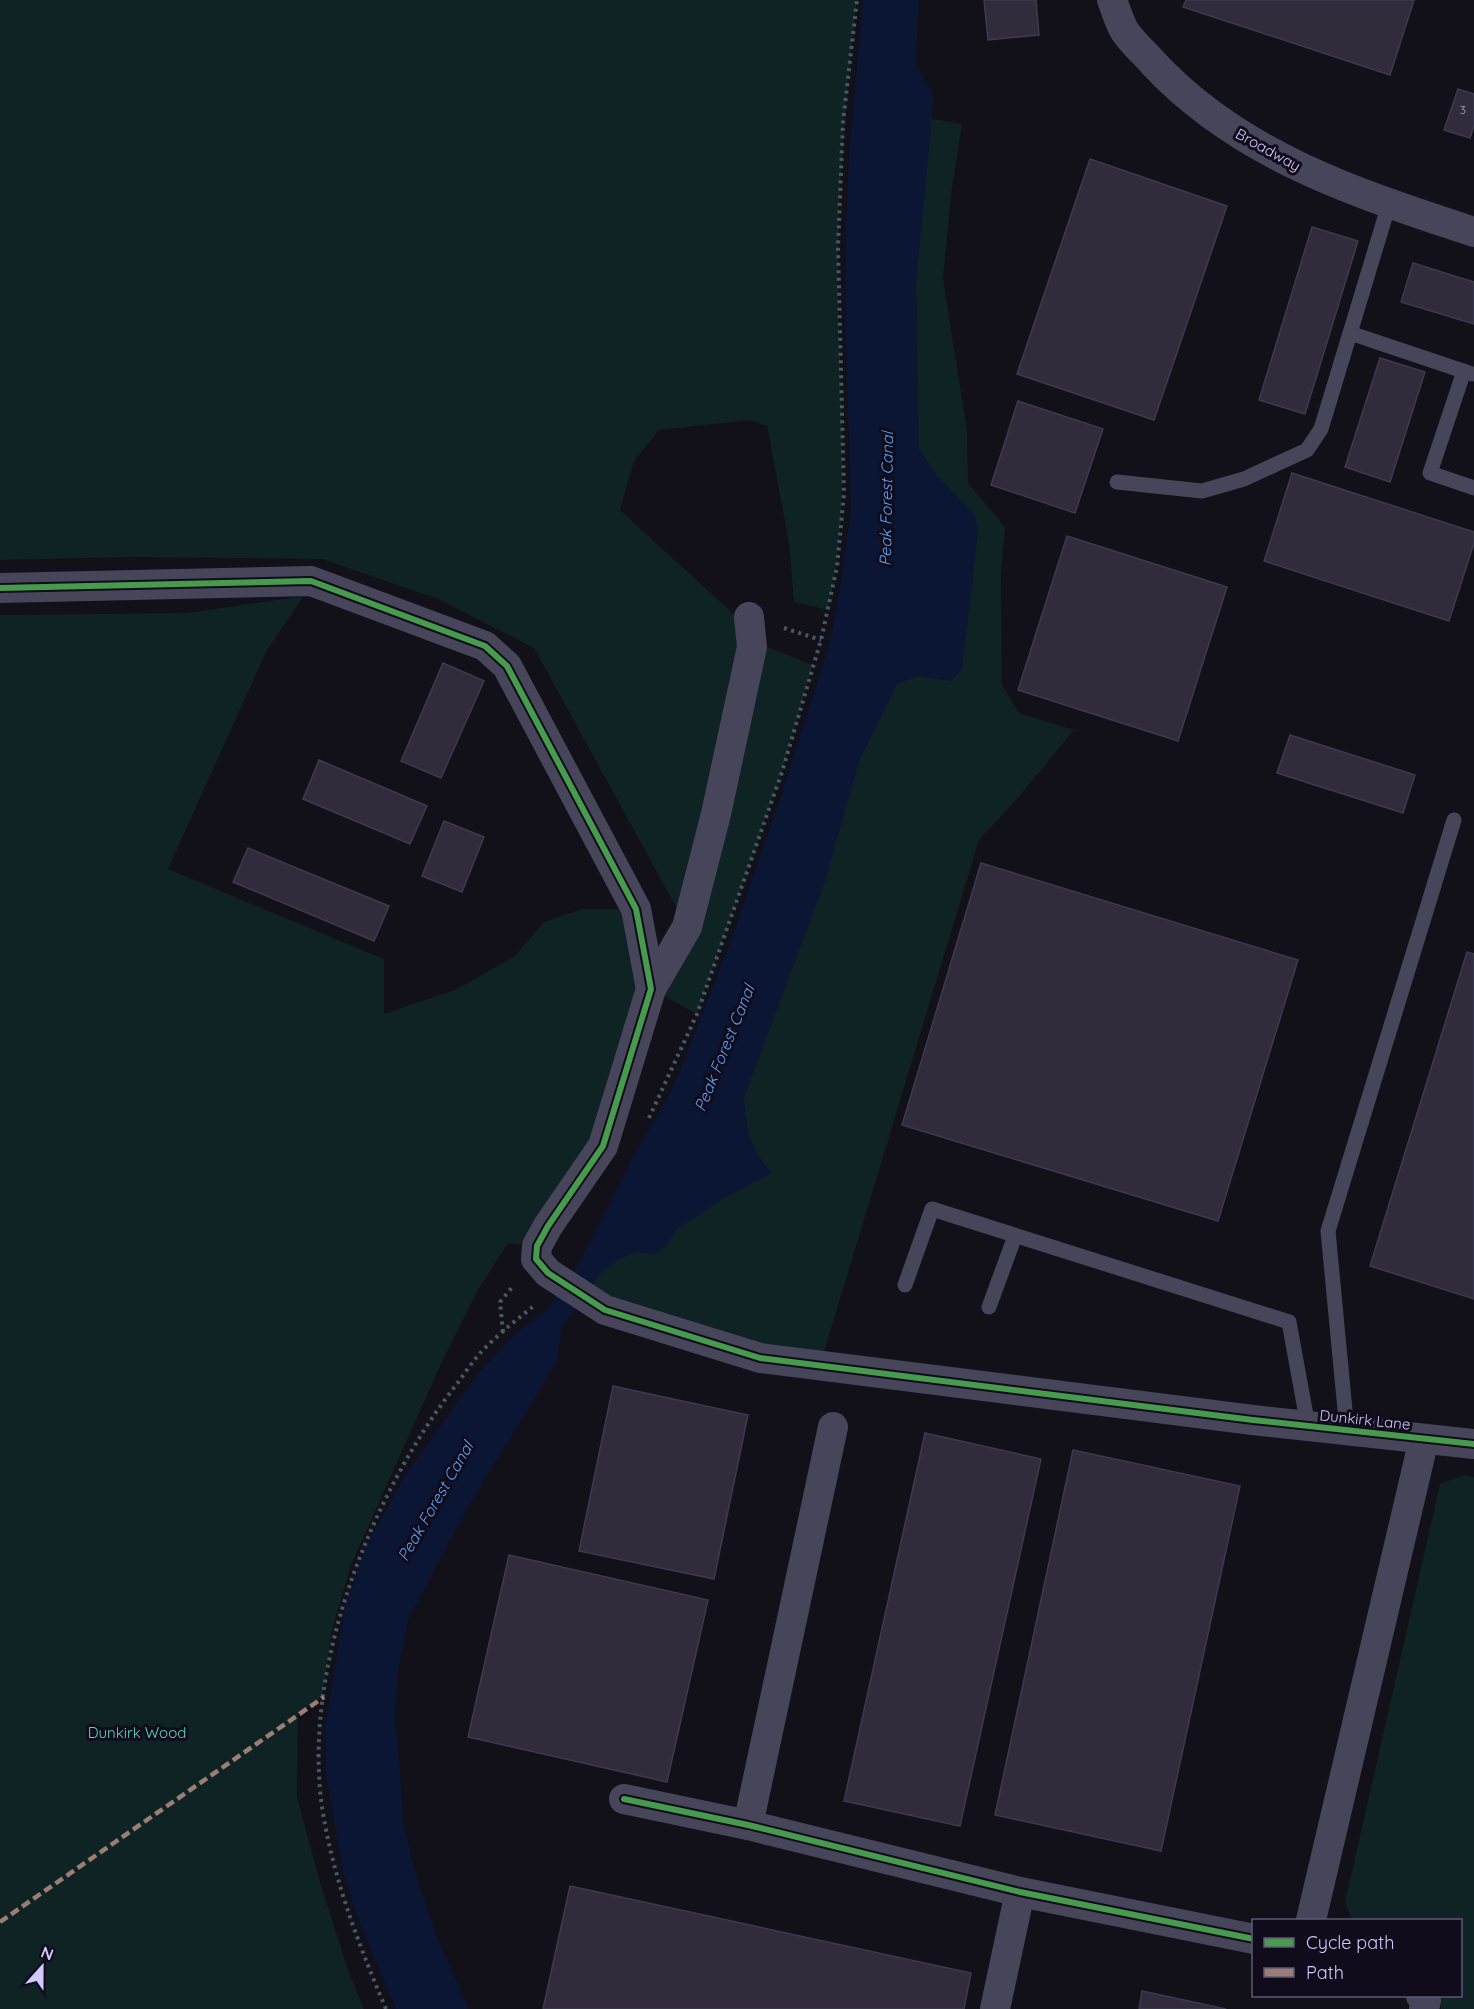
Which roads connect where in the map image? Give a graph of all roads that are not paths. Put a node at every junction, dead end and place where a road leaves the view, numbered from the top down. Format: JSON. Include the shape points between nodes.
{"nodes":[{"id":1,"x":1112,"y":0,"type":"edge"},
{"id":2,"x":1389,"y":204,"type":"junction"},
{"id":3,"x":1474,"y":231,"type":"edge"},
{"id":4,"x":1350,"y":333,"type":"junction"},
{"id":5,"x":1469,"y":373,"type":"edge"},
{"id":6,"x":1117,"y":482,"type":"dead end"},
{"id":7,"x":1474,"y":488,"type":"edge"},
{"id":8,"x":0,"y":588,"type":"edge"},
{"id":9,"x":749,"y":617,"type":"dead end"},
{"id":10,"x":1454,"y":820,"type":"dead end"},
{"id":11,"x":651,"y":989,"type":"junction"},
{"id":12,"x":1015,"y":1236,"type":"junction"},
{"id":13,"x":905,"y":1284,"type":"dead end"},
{"id":14,"x":989,"y":1307,"type":"dead end"},
{"id":15,"x":1308,"y":1426,"type":"junction"},
{"id":16,"x":833,"y":1427,"type":"dead end"},
{"id":17,"x":1347,"y":1431,"type":"junction"},
{"id":18,"x":1424,"y":1439,"type":"junction"},
{"id":19,"x":1474,"y":1444,"type":"edge"},
{"id":20,"x":624,"y":1799,"type":"dead end"},
{"id":21,"x":748,"y":1825,"type":"junction"},
{"id":22,"x":1020,"y":1892,"type":"junction"},
{"id":23,"x":1311,"y":1919,"type":"edge"},
{"id":24,"x":1252,"y":1939,"type":"edge"},
{"id":25,"x":995,"y":2009,"type":"edge"}],
"edges":[{"from":1,"to":2,"type":"street","name":"Broadway","via":[[1124,31],[1175,86],[1234,132],[1293,166]]},
{"from":2,"to":3,"type":"street","name":"Broadway"},
{"from":2,"to":4,"type":"lane"},
{"from":4,"to":5,"type":"lane"},
{"from":4,"to":6,"type":"lane","via":[[1321,429],[1307,450],[1244,479],[1203,491]]},
{"from":5,"to":7,"type":"lane","via":[[1430,473]]},
{"from":8,"to":11,"type":"street","via":[[311,581],[485,646],[507,666],[636,909]]},
{"from":9,"to":11,"type":"street","via":[[752,647],[687,927]]},
{"from":10,"to":17,"type":"lane","via":[[1328,1231]]},
{"from":11,"to":15,"type":"street","name":"Dunkirk Lane","via":[[603,1146],[537,1246],[542,1266],[606,1310],[760,1358]]},
{"from":12,"to":13,"type":"lane","via":[[932,1209]]},
{"from":12,"to":14,"type":"lane"},
{"from":12,"to":15,"type":"lane","via":[[1289,1322]]},
{"from":15,"to":17,"type":"street","name":"Dunkirk Lane"},
{"from":16,"to":21,"type":"street"},
{"from":17,"to":18,"type":"street","name":"Dunkirk Lane"},
{"from":18,"to":19,"type":"street","name":"Dunkirk Lane"},
{"from":18,"to":23,"type":"street"},
{"from":20,"to":21,"type":"street"},
{"from":21,"to":22,"type":"street"},
{"from":22,"to":24,"type":"street"},
{"from":22,"to":25,"type":"street"}]}
